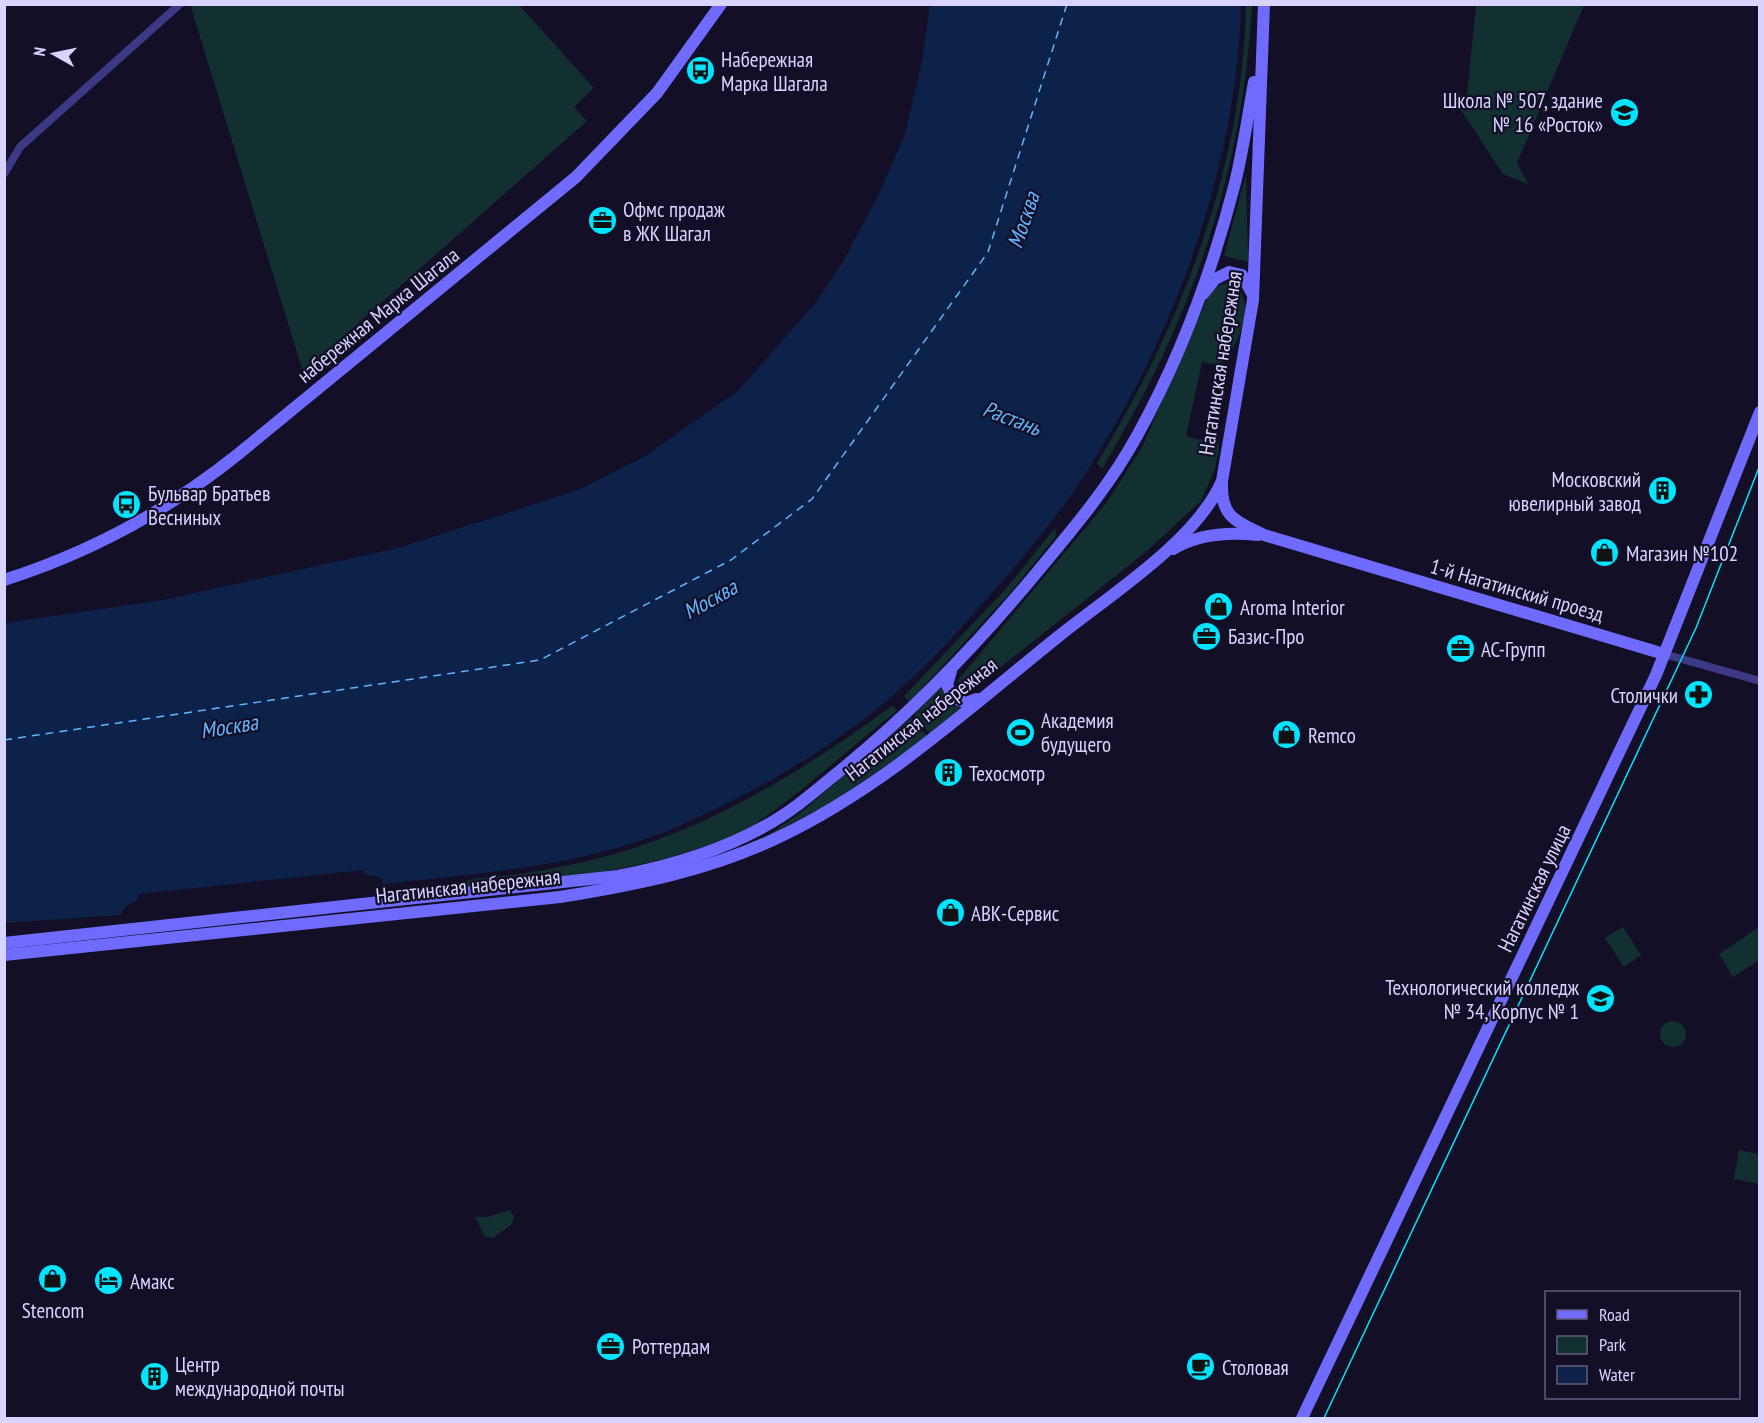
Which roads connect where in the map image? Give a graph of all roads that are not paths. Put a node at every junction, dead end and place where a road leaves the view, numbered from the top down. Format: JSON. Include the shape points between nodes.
{"nodes":[{"id":1,"x":180,"y":4,"type":"edge"},
{"id":2,"x":1264,"y":4,"type":"edge"},
{"id":3,"x":720,"y":6,"type":"edge"},
{"id":4,"x":1261,"y":43,"type":"junction"},
{"id":5,"x":4,"y":174,"type":"edge"},
{"id":6,"x":1253,"y":300,"type":"junction"},
{"id":7,"x":1194,"y":310,"type":"junction"},
{"id":8,"x":1760,"y":412,"type":"edge"},
{"id":9,"x":1222,"y":481,"type":"junction"},
{"id":10,"x":1264,"y":536,"type":"junction"},
{"id":11,"x":1157,"y":559,"type":"junction"},
{"id":12,"x":4,"y":580,"type":"edge"},
{"id":13,"x":1664,"y":654,"type":"junction"},
{"id":14,"x":951,"y":670,"type":"junction"},
{"id":15,"x":1760,"y":681,"type":"edge"},
{"id":16,"x":983,"y":696,"type":"junction"},
{"id":17,"x":4,"y":943,"type":"edge"},
{"id":18,"x":4,"y":955,"type":"edge"},
{"id":19,"x":1308,"y":1403,"type":"junction"},
{"id":20,"x":1296,"y":1419,"type":"edge"},
{"id":21,"x":1302,"y":1419,"type":"edge"}],
"edges":[{"from":1,"to":5,"type":"street","via":[[20,147]]},
{"from":2,"to":4,"type":"main road","name":"Нагатинская набережная"},
{"from":3,"to":12,"type":"main road","name":"набережная Марка Шагала","via":[[657,93],[576,177],[230,461],[121,532],[71,556]]},
{"from":4,"to":6,"type":"main road","name":"Нагатинская набережная"},
{"from":4,"to":7,"type":"main road","name":"Нагатинская набережная","via":[[1235,183]]},
{"from":6,"to":7,"type":"main road","via":[[1242,275],[1229,272],[1215,279]]},
{"from":6,"to":9,"type":"main road","name":"Нагатинская набережная"},
{"from":7,"to":14,"type":"main road","name":"Нагатинская набережная","via":[[1157,396],[1107,487]]},
{"from":8,"to":13,"type":"main road","name":"Нагатинская улица"},
{"from":9,"to":10,"type":"main road","via":[[1221,499],[1228,515]]},
{"from":9,"to":11,"type":"main road","name":"Нагатинская набережная","via":[[1202,516]]},
{"from":10,"to":11,"type":"main road","via":[[1230,534],[1198,538]]},
{"from":10,"to":13,"type":"main road","name":"1-й Нагатинский проезд"},
{"from":11,"to":16,"type":"main road","name":"Нагатинская набережная"},
{"from":13,"to":15,"type":"street","name":"1-й Нагатинский проезд"},
{"from":13,"to":19,"type":"main road","name":"Нагатинская улица","via":[[1548,906]]},
{"from":14,"to":16,"type":"main road","via":[[947,686],[953,698],[966,703]]},
{"from":14,"to":17,"type":"main road","name":"Нагатинская набережная","via":[[871,745],[796,807],[724,847],[664,867],[564,883]]},
{"from":16,"to":18,"type":"main road","name":"Нагатинская набережная","via":[[928,744],[840,805],[778,838],[668,877],[560,897]]},
{"from":19,"to":20,"type":"main road"},
{"from":19,"to":21,"type":"main road"}]}
